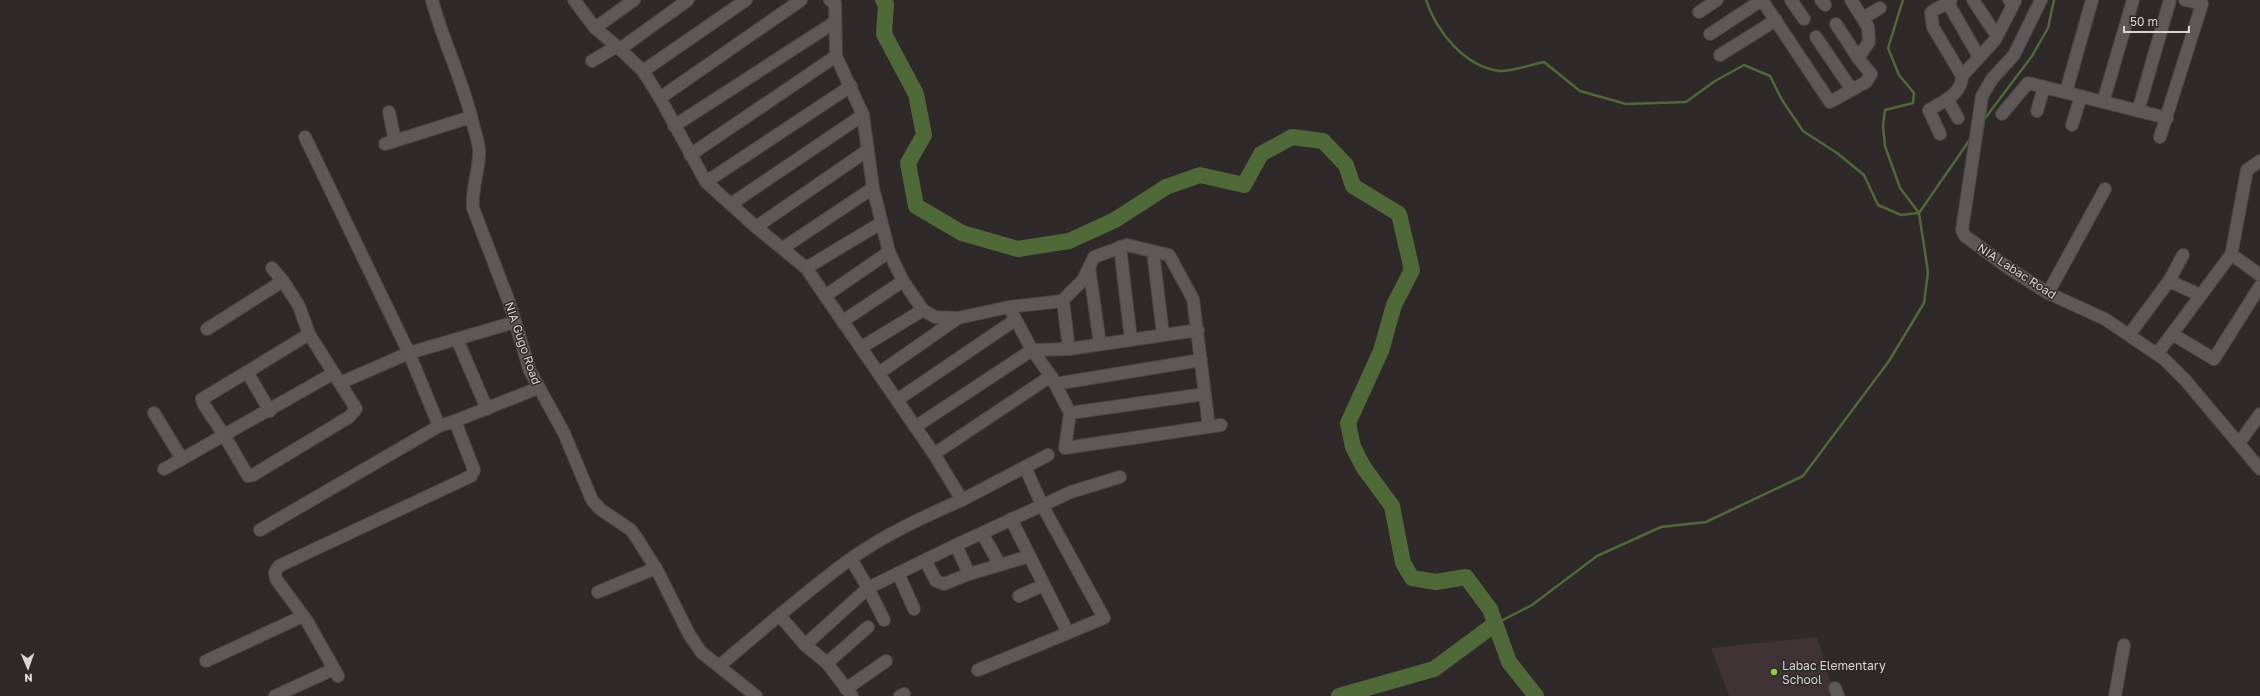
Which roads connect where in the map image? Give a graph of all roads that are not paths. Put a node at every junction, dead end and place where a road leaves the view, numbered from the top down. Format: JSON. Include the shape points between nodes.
{"nodes":[{"id":1,"x":432,"y":0,"type":"edge"},
{"id":2,"x":576,"y":0,"type":"edge"},
{"id":3,"x":634,"y":0,"type":"edge"},
{"id":4,"x":688,"y":0,"type":"edge"},
{"id":5,"x":746,"y":0,"type":"edge"},
{"id":6,"x":801,"y":0,"type":"edge"},
{"id":7,"x":830,"y":0,"type":"edge"},
{"id":8,"x":1717,"y":0,"type":"edge"},
{"id":9,"x":1762,"y":0,"type":"edge"},
{"id":10,"x":1791,"y":0,"type":"edge"},
{"id":11,"x":1851,"y":0,"type":"edge"},
{"id":12,"x":1973,"y":0,"type":"edge"},
{"id":13,"x":2013,"y":0,"type":"edge"},
{"id":14,"x":2042,"y":0,"type":"edge"},
{"id":15,"x":2092,"y":0,"type":"edge"},
{"id":16,"x":2133,"y":0,"type":"edge"},
{"id":17,"x":2170,"y":0,"type":"edge"},
{"id":18,"x":2186,"y":0,"type":"edge"},
{"id":19,"x":1950,"y":2,"type":"edge"},
{"id":20,"x":1880,"y":8,"type":"dead end"},
{"id":21,"x":1699,"y":12,"type":"dead end"},
{"id":22,"x":1863,"y":18,"type":"junction"},
{"id":23,"x":1804,"y":19,"type":"dead end"},
{"id":24,"x":1776,"y":20,"type":"junction"},
{"id":25,"x":835,"y":22,"type":"junction"},
{"id":26,"x":1836,"y":24,"type":"dead end"},
{"id":27,"x":595,"y":28,"type":"junction"},
{"id":28,"x":1710,"y":34,"type":"dead end"},
{"id":29,"x":1997,"y":36,"type":"junction"},
{"id":30,"x":1816,"y":37,"type":"dead end"},
{"id":31,"x":618,"y":47,"type":"junction"},
{"id":32,"x":1720,"y":55,"type":"dead end"},
{"id":33,"x":836,"y":56,"type":"junction"},
{"id":34,"x":1979,"y":57,"type":"junction"},
{"id":35,"x":1858,"y":58,"type":"junction"},
{"id":36,"x":592,"y":61,"type":"dead end"},
{"id":37,"x":643,"y":71,"type":"junction"},
{"id":38,"x":1962,"y":76,"type":"junction"},
{"id":39,"x":850,"y":86,"type":"junction"},
{"id":40,"x":2044,"y":87,"type":"junction"},
{"id":41,"x":1852,"y":90,"type":"junction"},
{"id":42,"x":2066,"y":92,"type":"junction"},
{"id":43,"x":2081,"y":96,"type":"junction"},
{"id":44,"x":660,"y":98,"type":"junction"},
{"id":45,"x":1947,"y":99,"type":"junction"},
{"id":46,"x":2103,"y":102,"type":"junction"},
{"id":47,"x":2037,"y":111,"type":"dead end"},
{"id":48,"x":2138,"y":111,"type":"junction"},
{"id":49,"x":389,"y":112,"type":"dead end"},
{"id":50,"x":2002,"y":114,"type":"dead end"},
{"id":51,"x":863,"y":115,"type":"junction"},
{"id":52,"x":471,"y":117,"type":"junction"},
{"id":53,"x":1958,"y":118,"type":"dead end"},
{"id":54,"x":2167,"y":118,"type":"junction"},
{"id":55,"x":2072,"y":125,"type":"dead end"},
{"id":56,"x":674,"y":126,"type":"junction"},
{"id":57,"x":1940,"y":134,"type":"dead end"},
{"id":58,"x":305,"y":137,"type":"dead end"},
{"id":59,"x":2160,"y":137,"type":"dead end"},
{"id":60,"x":868,"y":150,"type":"junction"},
{"id":61,"x":690,"y":155,"type":"junction"},
{"id":62,"x":2260,"y":161,"type":"edge"},
{"id":63,"x":706,"y":182,"type":"junction"},
{"id":64,"x":873,"y":188,"type":"junction"},
{"id":65,"x":2105,"y":189,"type":"dead end"},
{"id":66,"x":731,"y":204,"type":"junction"},
{"id":67,"x":881,"y":222,"type":"junction"},
{"id":68,"x":756,"y":228,"type":"junction"},
{"id":69,"x":1120,"y":247,"type":"junction"},
{"id":70,"x":783,"y":248,"type":"junction"},
{"id":71,"x":1153,"y":251,"type":"junction"},
{"id":72,"x":889,"y":252,"type":"junction"},
{"id":73,"x":2183,"y":256,"type":"dead end"},
{"id":74,"x":2231,"y":256,"type":"junction"},
{"id":75,"x":1089,"y":267,"type":"junction"},
{"id":76,"x":272,"y":268,"type":"dead end"},
{"id":77,"x":806,"y":268,"type":"junction"},
{"id":78,"x":2260,"y":275,"type":"edge"},
{"id":79,"x":283,"y":281,"type":"junction"},
{"id":80,"x":904,"y":281,"type":"junction"},
{"id":81,"x":2169,"y":281,"type":"junction"},
{"id":82,"x":2260,"y":286,"type":"edge"},
{"id":83,"x":2048,"y":293,"type":"junction"},
{"id":84,"x":2200,"y":295,"type":"junction"},
{"id":85,"x":825,"y":296,"type":"junction"},
{"id":86,"x":1062,"y":301,"type":"junction"},
{"id":87,"x":1009,"y":307,"type":"junction"},
{"id":88,"x":922,"y":310,"type":"junction"},
{"id":89,"x":958,"y":318,"type":"junction"},
{"id":90,"x":1015,"y":320,"type":"junction"},
{"id":91,"x":515,"y":322,"type":"junction"},
{"id":92,"x":843,"y":322,"type":"junction"},
{"id":93,"x":207,"y":329,"type":"dead end"},
{"id":94,"x":1198,"y":330,"type":"junction"},
{"id":95,"x":309,"y":334,"type":"junction"},
{"id":96,"x":2172,"y":334,"type":"junction"},
{"id":97,"x":1163,"y":335,"type":"junction"},
{"id":98,"x":2129,"y":335,"type":"junction"},
{"id":99,"x":457,"y":339,"type":"junction"},
{"id":100,"x":1131,"y":340,"type":"junction"},
{"id":101,"x":1100,"y":344,"type":"junction"},
{"id":102,"x":862,"y":347,"type":"junction"},
{"id":103,"x":1069,"y":349,"type":"junction"},
{"id":104,"x":1032,"y":350,"type":"junction"},
{"id":105,"x":408,"y":353,"type":"junction"},
{"id":106,"x":2158,"y":354,"type":"junction"},
{"id":107,"x":1201,"y":360,"type":"junction"},
{"id":108,"x":247,"y":372,"type":"junction"},
{"id":109,"x":879,"y":373,"type":"junction"},
{"id":110,"x":337,"y":378,"type":"junction"},
{"id":111,"x":1053,"y":380,"type":"junction"},
{"id":112,"x":538,"y":388,"type":"junction"},
{"id":113,"x":1205,"y":394,"type":"junction"},
{"id":114,"x":897,"y":400,"type":"junction"},
{"id":115,"x":487,"y":409,"type":"junction"},
{"id":116,"x":270,"y":411,"type":"junction"},
{"id":117,"x":154,"y":413,"type":"dead end"},
{"id":118,"x":1070,"y":413,"type":"junction"},
{"id":119,"x":2260,"y":414,"type":"edge"},
{"id":120,"x":456,"y":421,"type":"junction"},
{"id":121,"x":1221,"y":425,"type":"dead end"},
{"id":122,"x":439,"y":426,"type":"junction"},
{"id":123,"x":915,"y":427,"type":"junction"},
{"id":124,"x":1209,"y":427,"type":"junction"},
{"id":125,"x":224,"y":435,"type":"junction"},
{"id":126,"x":2239,"y":443,"type":"junction"},
{"id":127,"x":934,"y":454,"type":"junction"},
{"id":128,"x":1048,"y":455,"type":"dead end"},
{"id":129,"x":182,"y":459,"type":"junction"},
{"id":130,"x":1025,"y":467,"type":"junction"},
{"id":131,"x":164,"y":469,"type":"dead end"},
{"id":132,"x":2260,"y":469,"type":"edge"},
{"id":133,"x":1120,"y":477,"type":"dead end"},
{"id":134,"x":962,"y":500,"type":"junction"},
{"id":135,"x":1042,"y":505,"type":"junction"},
{"id":136,"x":1012,"y":519,"type":"junction"},
{"id":137,"x":260,"y":530,"type":"dead end"},
{"id":138,"x":982,"y":533,"type":"junction"},
{"id":139,"x":956,"y":545,"type":"junction"},
{"id":140,"x":1030,"y":556,"type":"junction"},
{"id":141,"x":851,"y":559,"type":"junction"},
{"id":142,"x":925,"y":560,"type":"junction"},
{"id":143,"x":1000,"y":565,"type":"junction"},
{"id":144,"x":656,"y":568,"type":"junction"},
{"id":145,"x":898,"y":573,"type":"junction"},
{"id":146,"x":969,"y":574,"type":"junction"},
{"id":147,"x":1044,"y":585,"type":"junction"},
{"id":148,"x":868,"y":588,"type":"junction"},
{"id":149,"x":598,"y":592,"type":"dead end"},
{"id":150,"x":1019,"y":596,"type":"dead end"},
{"id":151,"x":914,"y":609,"type":"dead end"},
{"id":152,"x":303,"y":616,"type":"junction"},
{"id":153,"x":780,"y":616,"type":"junction"},
{"id":154,"x":884,"y":620,"type":"dead end"},
{"id":155,"x":868,"y":627,"type":"dead end"},
{"id":156,"x":1068,"y":633,"type":"junction"},
{"id":157,"x":805,"y":645,"type":"junction"},
{"id":158,"x":2124,"y":645,"type":"dead end"},
{"id":159,"x":206,"y":661,"type":"dead end"},
{"id":160,"x":886,"y":661,"type":"dead end"},
{"id":161,"x":827,"y":663,"type":"junction"},
{"id":162,"x":719,"y":666,"type":"junction"},
{"id":163,"x":978,"y":670,"type":"dead end"},
{"id":164,"x":849,"y":692,"type":"edge"},
{"id":165,"x":275,"y":696,"type":"edge"},
{"id":166,"x":756,"y":696,"type":"edge"},
{"id":167,"x":2115,"y":696,"type":"edge"}],
"edges":[{"from":1,"to":52,"type":"street","name":"NIA Gugo Road","via":[[441,32],[463,84]]},
{"from":2,"to":27,"type":"street"},
{"from":3,"to":27,"type":"street"},
{"from":4,"to":31,"type":"street"},
{"from":5,"to":37,"type":"street"},
{"from":6,"to":44,"type":"street"},
{"from":7,"to":25,"type":"street","via":[[835,3]]},
{"from":8,"to":21,"type":"street"},
{"from":9,"to":24,"type":"street"},
{"from":9,"to":28,"type":"street"},
{"from":10,"to":23,"type":"street"},
{"from":11,"to":22,"type":"street"},
{"from":12,"to":29,"type":"street"},
{"from":13,"to":29,"type":"street"},
{"from":14,"to":83,"type":"street","name":"NIA Labac Road","via":[[2014,55],[1992,79],[1982,96],[1962,230],[1965,236],[2007,267]]},
{"from":15,"to":42,"type":"street"},
{"from":16,"to":46,"type":"street"},
{"from":17,"to":48,"type":"street"},
{"from":18,"to":54,"type":"street","via":[[2202,4]]},
{"from":19,"to":34,"type":"street"},
{"from":19,"to":38,"type":"street","via":[[1933,10],[1931,19],[1933,27]]},
{"from":20,"to":22,"type":"street"},
{"from":22,"to":35,"type":"street","via":[[1868,27],[1869,42]]},
{"from":24,"to":32,"type":"street"},
{"from":24,"to":41,"type":"street","via":[[1830,102]]},
{"from":25,"to":33,"type":"street"},
{"from":25,"to":56,"type":"street"},
{"from":26,"to":35,"type":"street"},
{"from":27,"to":31,"type":"street"},
{"from":29,"to":34,"type":"street"},
{"from":30,"to":41,"type":"street"},
{"from":31,"to":36,"type":"street"},
{"from":31,"to":37,"type":"street"},
{"from":33,"to":39,"type":"street"},
{"from":33,"to":61,"type":"street"},
{"from":34,"to":38,"type":"street"},
{"from":35,"to":41,"type":"street","via":[[1871,74],[1866,82]]},
{"from":37,"to":44,"type":"street"},
{"from":38,"to":45,"type":"street","via":[[1958,92]]},
{"from":39,"to":51,"type":"street"},
{"from":39,"to":63,"type":"street"},
{"from":40,"to":42,"type":"street"},
{"from":40,"to":47,"type":"street"},
{"from":40,"to":50,"type":"street","via":[[2028,83]]},
{"from":42,"to":43,"type":"street"},
{"from":43,"to":46,"type":"street"},
{"from":43,"to":55,"type":"street"},
{"from":44,"to":56,"type":"street"},
{"from":45,"to":53,"type":"street"},
{"from":45,"to":57,"type":"street","via":[[1929,110]]},
{"from":46,"to":48,"type":"street"},
{"from":48,"to":54,"type":"street"},
{"from":49,"to":52,"type":"street","via":[[390,143]]},
{"from":51,"to":60,"type":"street"},
{"from":51,"to":66,"type":"street"},
{"from":52,"to":91,"type":"street","name":"NIA Gugo Road","via":[[479,149],[479,166],[472,195],[473,208]]},
{"from":54,"to":59,"type":"street"},
{"from":56,"to":61,"type":"street"},
{"from":58,"to":105,"type":"street"},
{"from":60,"to":64,"type":"street"},
{"from":60,"to":68,"type":"street"},
{"from":61,"to":63,"type":"street"},
{"from":62,"to":74,"type":"street","via":[[2247,170]]},
{"from":63,"to":66,"type":"street"},
{"from":64,"to":67,"type":"street"},
{"from":64,"to":70,"type":"street"},
{"from":65,"to":83,"type":"street"},
{"from":66,"to":68,"type":"street"},
{"from":67,"to":72,"type":"street"},
{"from":67,"to":77,"type":"street"},
{"from":68,"to":70,"type":"street"},
{"from":69,"to":71,"type":"street","via":[[1127,245]]},
{"from":69,"to":75,"type":"street","via":[[1094,257]]},
{"from":69,"to":100,"type":"street"},
{"from":70,"to":77,"type":"street"},
{"from":71,"to":94,"type":"street","via":[[1169,255],[1193,299]]},
{"from":71,"to":97,"type":"street"},
{"from":72,"to":80,"type":"street"},
{"from":72,"to":85,"type":"street"},
{"from":73,"to":81,"type":"street"},
{"from":74,"to":78,"type":"street"},
{"from":74,"to":84,"type":"street"},
{"from":75,"to":86,"type":"street","via":[[1082,280]]},
{"from":75,"to":101,"type":"street"},
{"from":76,"to":79,"type":"street"},
{"from":77,"to":85,"type":"street"},
{"from":79,"to":93,"type":"street"},
{"from":79,"to":95,"type":"street","via":[[299,306]]},
{"from":80,"to":88,"type":"street"},
{"from":80,"to":92,"type":"street"},
{"from":81,"to":84,"type":"street"},
{"from":81,"to":98,"type":"street"},
{"from":82,"to":96,"type":"street","via":[[2214,359]]},
{"from":83,"to":98,"type":"street","name":"NIA Labac Road","via":[[2100,316]]},
{"from":84,"to":96,"type":"street"},
{"from":85,"to":92,"type":"street"},
{"from":86,"to":87,"type":"street"},
{"from":86,"to":103,"type":"street"},
{"from":87,"to":89,"type":"street"},
{"from":87,"to":90,"type":"street"},
{"from":88,"to":89,"type":"street","via":[[935,317]]},
{"from":88,"to":102,"type":"street"},
{"from":89,"to":109,"type":"street"},
{"from":90,"to":104,"type":"street"},
{"from":90,"to":114,"type":"street"},
{"from":91,"to":99,"type":"street"},
{"from":91,"to":112,"type":"street","name":"NIA Gugo Road"},
{"from":92,"to":102,"type":"street"},
{"from":94,"to":97,"type":"street"},
{"from":94,"to":107,"type":"street"},
{"from":95,"to":108,"type":"street"},
{"from":95,"to":110,"type":"street"},
{"from":96,"to":106,"type":"street"},
{"from":97,"to":100,"type":"street"},
{"from":98,"to":106,"type":"street","name":"NIA Labac Road"},
{"from":99,"to":105,"type":"street"},
{"from":99,"to":115,"type":"street"},
{"from":100,"to":101,"type":"street"},
{"from":101,"to":103,"type":"street"},
{"from":102,"to":109,"type":"street"},
{"from":103,"to":104,"type":"street"},
{"from":104,"to":111,"type":"street"},
{"from":104,"to":123,"type":"street"},
{"from":105,"to":110,"type":"street"},
{"from":105,"to":122,"type":"street"},
{"from":106,"to":126,"type":"street","name":"NIA Labac Road","via":[[2186,381]]},
{"from":107,"to":111,"type":"street"},
{"from":107,"to":113,"type":"street"},
{"from":108,"to":116,"type":"street"},
{"from":108,"to":125,"type":"street","via":[[202,400]]},
{"from":109,"to":114,"type":"street"},
{"from":110,"to":116,"type":"street"},
{"from":110,"to":125,"type":"street","via":[[356,409],[355,413],[253,475],[246,474]]},
{"from":111,"to":118,"type":"street"},
{"from":111,"to":127,"type":"street"},
{"from":112,"to":115,"type":"street"},
{"from":112,"to":144,"type":"street","name":"NIA Gugo Road","via":[[566,439],[592,500],[600,510],[631,530]]},
{"from":113,"to":118,"type":"street"},
{"from":113,"to":124,"type":"street"},
{"from":114,"to":123,"type":"street"},
{"from":115,"to":120,"type":"street"},
{"from":116,"to":125,"type":"street"},
{"from":117,"to":129,"type":"street"},
{"from":118,"to":124,"type":"street","via":[[1065,448]]},
{"from":119,"to":126,"type":"street"},
{"from":120,"to":122,"type":"street"},
{"from":120,"to":152,"type":"street","via":[[474,470],[471,476],[279,566],[275,572],[276,579]]},
{"from":121,"to":124,"type":"street"},
{"from":122,"to":137,"type":"street"},
{"from":123,"to":127,"type":"street"},
{"from":125,"to":129,"type":"street"},
{"from":126,"to":132,"type":"street","name":"NIA Labac Road"},
{"from":127,"to":134,"type":"street"},
{"from":128,"to":130,"type":"street"},
{"from":129,"to":131,"type":"street"},
{"from":130,"to":134,"type":"street"},
{"from":130,"to":135,"type":"street"},
{"from":133,"to":135,"type":"street","via":[[1071,492]]},
{"from":134,"to":141,"type":"street","via":[[914,521]]},
{"from":135,"to":136,"type":"street"},
{"from":135,"to":156,"type":"street","via":[[1104,618]]},
{"from":136,"to":138,"type":"street"},
{"from":136,"to":140,"type":"street"},
{"from":138,"to":139,"type":"street"},
{"from":138,"to":143,"type":"street"},
{"from":139,"to":142,"type":"street"},
{"from":139,"to":146,"type":"street"},
{"from":140,"to":143,"type":"street"},
{"from":140,"to":147,"type":"street"},
{"from":141,"to":148,"type":"street"},
{"from":141,"to":153,"type":"street"},
{"from":142,"to":145,"type":"street"},
{"from":142,"to":146,"type":"street","via":[[936,581],[944,584]]},
{"from":143,"to":146,"type":"street"},
{"from":144,"to":149,"type":"street"},
{"from":144,"to":162,"type":"street","name":"NIA Gugo Road","via":[[696,645]]},
{"from":145,"to":148,"type":"street"},
{"from":145,"to":151,"type":"street"},
{"from":147,"to":150,"type":"street"},
{"from":147,"to":156,"type":"street"},
{"from":148,"to":154,"type":"street"},
{"from":148,"to":157,"type":"street"},
{"from":152,"to":159,"type":"street"},
{"from":152,"to":165,"type":"street","via":[[336,673]]},
{"from":153,"to":157,"type":"street"},
{"from":153,"to":162,"type":"street"},
{"from":155,"to":161,"type":"street"},
{"from":156,"to":163,"type":"street"},
{"from":157,"to":161,"type":"street"},
{"from":158,"to":167,"type":"street"},
{"from":160,"to":164,"type":"street"},
{"from":161,"to":164,"type":"street"},
{"from":162,"to":166,"type":"street","name":"NIA Gugo Road"}]}
